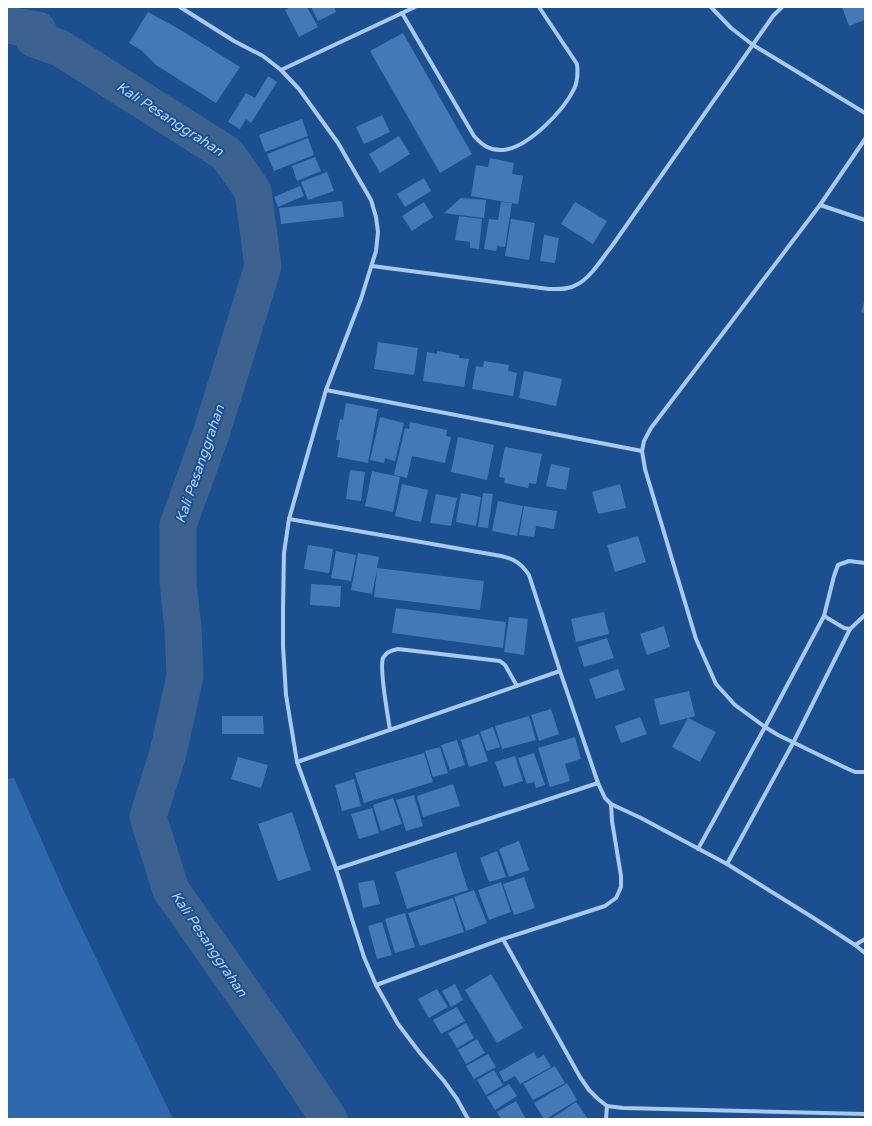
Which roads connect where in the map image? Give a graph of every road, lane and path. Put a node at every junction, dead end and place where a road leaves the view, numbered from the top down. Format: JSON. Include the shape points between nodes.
{"nodes":[{"id":1,"x":180,"y":7,"type":"edge"},
{"id":2,"x":415,"y":7,"type":"edge"},
{"id":3,"x":539,"y":7,"type":"edge"},
{"id":4,"x":711,"y":7,"type":"edge"},
{"id":5,"x":782,"y":7,"type":"edge"},
{"id":6,"x":402,"y":13,"type":"junction"},
{"id":7,"x":753,"y":45,"type":"junction"},
{"id":8,"x":281,"y":70,"type":"junction"},
{"id":9,"x":865,"y":113,"type":"edge"},
{"id":10,"x":865,"y":139,"type":"edge"},
{"id":11,"x":820,"y":205,"type":"junction"},
{"id":12,"x":865,"y":220,"type":"edge"},
{"id":13,"x":372,"y":266,"type":"junction"},
{"id":14,"x":326,"y":390,"type":"junction"},
{"id":15,"x":642,"y":451,"type":"junction"},
{"id":16,"x":289,"y":519,"type":"junction"},
{"id":17,"x":865,"y":563,"type":"edge"},
{"id":18,"x":865,"y":615,"type":"edge"},
{"id":19,"x":824,"y":616,"type":"junction"},
{"id":20,"x":850,"y":629,"type":"junction"},
{"id":21,"x":560,"y":671,"type":"junction"},
{"id":22,"x":517,"y":686,"type":"junction"},
{"id":23,"x":765,"y":727,"type":"junction"},
{"id":24,"x":390,"y":730,"type":"junction"},
{"id":25,"x":793,"y":743,"type":"junction"},
{"id":26,"x":297,"y":762,"type":"junction"},
{"id":27,"x":865,"y":772,"type":"edge"},
{"id":28,"x":598,"y":783,"type":"junction"},
{"id":29,"x":611,"y":804,"type":"junction"},
{"id":30,"x":698,"y":849,"type":"junction"},
{"id":31,"x":727,"y":864,"type":"junction"},
{"id":32,"x":336,"y":869,"type":"junction"},
{"id":33,"x":503,"y":939,"type":"junction"},
{"id":34,"x":865,"y":939,"type":"edge"},
{"id":35,"x":855,"y":945,"type":"junction"},
{"id":36,"x":865,"y":953,"type":"edge"},
{"id":37,"x":376,"y":986,"type":"junction"},
{"id":38,"x":607,"y":1106,"type":"junction"},
{"id":39,"x":865,"y":1114,"type":"edge"},
{"id":40,"x":468,"y":1119,"type":"edge"},
{"id":41,"x":606,"y":1119,"type":"edge"}],
"edges":[{"from":1,"to":8,"type":"street","via":[[263,56]]},
{"from":2,"to":6,"type":"street"},
{"from":3,"to":6,"type":"street","via":[[577,64],[575,87],[562,109],[549,122],[518,146],[504,150],[482,145],[474,136]]},
{"from":4,"to":7,"type":"street","via":[[731,28]]},
{"from":5,"to":7,"type":"street"},
{"from":6,"to":8,"type":"street"},
{"from":7,"to":9,"type":"street"},
{"from":7,"to":13,"type":"street","via":[[612,246],[588,276],[577,285],[565,289],[548,289]]},
{"from":8,"to":13,"type":"street","via":[[299,89],[338,143],[371,200],[378,232]]},
{"from":10,"to":11,"type":"street"},
{"from":11,"to":12,"type":"street"},
{"from":11,"to":15,"type":"street","via":[[651,428],[644,440]]},
{"from":13,"to":14,"type":"street"},
{"from":14,"to":15,"type":"street"},
{"from":14,"to":16,"type":"street"},
{"from":15,"to":23,"type":"street","via":[[658,513],[703,656],[716,684],[726,696]]},
{"from":16,"to":21,"type":"street","via":[[512,559],[529,575]]},
{"from":16,"to":26,"type":"street","via":[[284,560],[283,646],[286,695]]},
{"from":17,"to":19,"type":"street","via":[[849,561],[838,565]]},
{"from":18,"to":20,"type":"street"},
{"from":19,"to":20,"type":"street"},
{"from":19,"to":23,"type":"street"},
{"from":20,"to":25,"type":"street"},
{"from":21,"to":22,"type":"street"},
{"from":21,"to":28,"type":"street"},
{"from":22,"to":24,"type":"street"},
{"from":22,"to":24,"type":"street","via":[[509,670],[500,661],[398,649],[389,651],[383,659],[382,675]]},
{"from":23,"to":25,"type":"street"},
{"from":23,"to":30,"type":"street"},
{"from":24,"to":26,"type":"street"},
{"from":25,"to":27,"type":"street","via":[[855,772]]},
{"from":25,"to":31,"type":"street"},
{"from":26,"to":32,"type":"street"},
{"from":28,"to":29,"type":"street"},
{"from":28,"to":32,"type":"street"},
{"from":29,"to":30,"type":"street"},
{"from":29,"to":33,"type":"street","via":[[621,876],[621,887],[616,898],[605,906]]},
{"from":30,"to":31,"type":"street"},
{"from":31,"to":35,"type":"street"},
{"from":32,"to":37,"type":"street"},
{"from":33,"to":37,"type":"street"},
{"from":33,"to":38,"type":"street","via":[[580,1077]]},
{"from":34,"to":35,"type":"street"},
{"from":35,"to":36,"type":"street"},
{"from":37,"to":40,"type":"street","via":[[398,1024],[444,1081]]},
{"from":38,"to":39,"type":"street"},
{"from":38,"to":41,"type":"street"}]}
